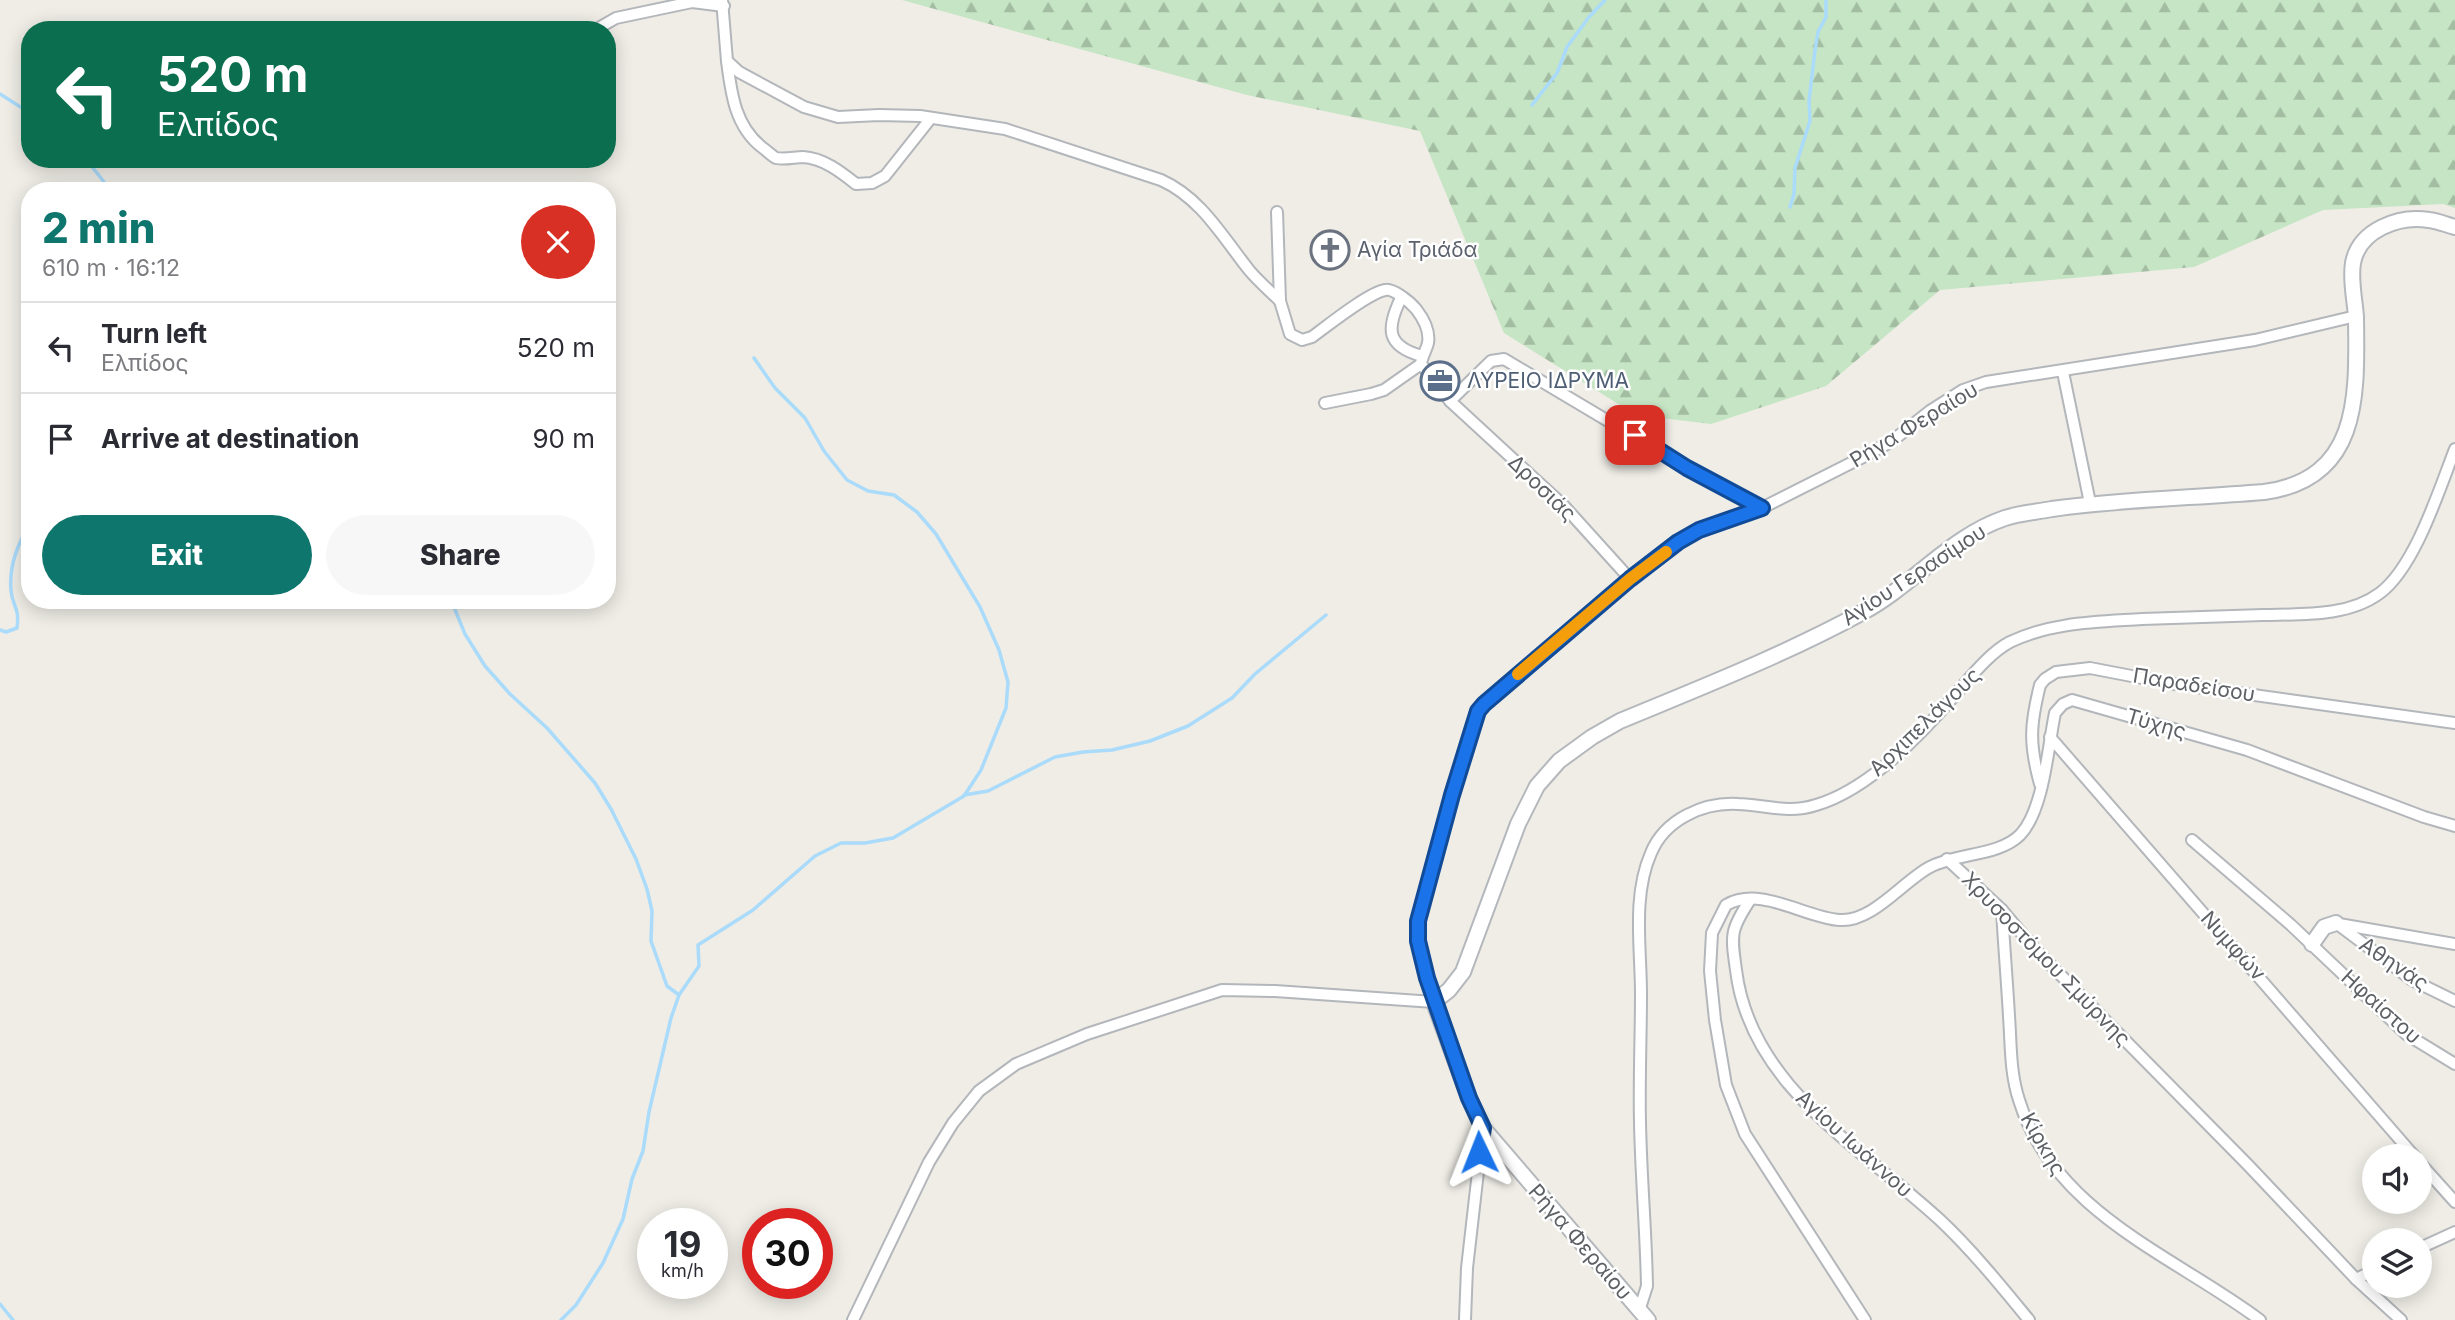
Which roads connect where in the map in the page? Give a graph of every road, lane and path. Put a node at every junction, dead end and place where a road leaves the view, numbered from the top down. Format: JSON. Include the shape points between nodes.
{"nodes":[{"id":1,"x":723,"y":3,"type":"edge"},
{"id":2,"x":611,"y":21,"type":"edge"},
{"id":3,"x":727,"y":61,"type":"junction"},
{"id":4,"x":931,"y":118,"type":"junction"},
{"id":5,"x":1277,"y":212,"type":"dead end"},
{"id":6,"x":2455,"y":227,"type":"edge"},
{"id":7,"x":1401,"y":298,"type":"junction"},
{"id":8,"x":1280,"y":301,"type":"junction"},
{"id":9,"x":2356,"y":316,"type":"junction"},
{"id":10,"x":1422,"y":360,"type":"junction"},
{"id":11,"x":2063,"y":372,"type":"junction"},
{"id":12,"x":1450,"y":401,"type":"junction"},
{"id":13,"x":1325,"y":403,"type":"dead end"},
{"id":14,"x":2455,"y":449,"type":"edge"},
{"id":15,"x":2090,"y":503,"type":"junction"},
{"id":16,"x":1762,"y":508,"type":"junction"},
{"id":17,"x":1630,"y":579,"type":"junction"},
{"id":18,"x":2455,"y":723,"type":"edge"},
{"id":19,"x":2050,"y":737,"type":"junction"},
{"id":20,"x":2040,"y":786,"type":"junction"},
{"id":21,"x":2455,"y":826,"type":"edge"},
{"id":22,"x":2192,"y":840,"type":"dead end"},
{"id":23,"x":1947,"y":859,"type":"junction"},
{"id":24,"x":1750,"y":900,"type":"junction"},
{"id":25,"x":2002,"y":910,"type":"junction"},
{"id":26,"x":2336,"y":923,"type":"junction"},
{"id":27,"x":2312,"y":944,"type":"junction"},
{"id":28,"x":2455,"y":944,"type":"edge"},
{"id":29,"x":2455,"y":1001,"type":"edge"},
{"id":30,"x":1434,"y":1002,"type":"junction"},
{"id":31,"x":2455,"y":1063,"type":"edge"},
{"id":32,"x":1483,"y":1128,"type":"junction"},
{"id":33,"x":2404,"y":1144,"type":"edge"},
{"id":34,"x":2432,"y":1176,"type":"edge"},
{"id":35,"x":2455,"y":1202,"type":"edge"},
{"id":36,"x":2455,"y":1232,"type":"edge"},
{"id":37,"x":2432,"y":1243,"type":"edge"},
{"id":38,"x":2362,"y":1276,"type":"edge"},
{"id":39,"x":2356,"y":1279,"type":"junction"},
{"id":40,"x":1644,"y":1315,"type":"edge"},
{"id":41,"x":853,"y":1320,"type":"edge"},
{"id":42,"x":1465,"y":1320,"type":"edge"},
{"id":43,"x":1865,"y":1320,"type":"edge"},
{"id":44,"x":2029,"y":1320,"type":"edge"},
{"id":45,"x":2260,"y":1320,"type":"edge"},
{"id":46,"x":2402,"y":1320,"type":"edge"}],
"edges":[{"from":1,"to":2,"type":"street","via":[[678,4]]},
{"from":1,"to":3,"type":"street"},
{"from":3,"to":4,"type":"street","via":[[804,107],[838,117]]},
{"from":3,"to":4,"type":"street","via":[[739,118],[753,140],[775,157],[823,162],[856,184],[885,176]]},
{"from":4,"to":8,"type":"street","via":[[1004,129],[1179,188]]},
{"from":5,"to":8,"type":"street"},
{"from":6,"to":9,"type":"street","name":"Αγίου Γερασίμου","via":[[2416,220],[2393,222],[2375,232],[2361,245],[2353,262]]},
{"from":7,"to":8,"type":"street","via":[[1385,290],[1302,340],[1290,334]]},
{"from":7,"to":10,"type":"street","via":[[1424,319],[1428,343]]},
{"from":7,"to":10,"type":"street","name":"Δροσιάς","via":[[1392,316],[1395,341]]},
{"from":9,"to":11,"type":"street","name":"Ρήγα Φεραίου","via":[[2255,340]]},
{"from":9,"to":15,"type":"street","name":"Αγίου Γερασίμου","via":[[2353,396],[2346,430],[2341,446],[2321,471],[2284,489]]},
{"from":10,"to":12,"type":"street","name":"Δροσιάς"},
{"from":10,"to":13,"type":"street","via":[[1384,390]]},
{"from":11,"to":15,"type":"street"},
{"from":11,"to":16,"type":"street","name":"Ρήγα Φεραίου","via":[[1986,382],[1963,390],[1892,441]]},
{"from":12,"to":16,"type":"street","via":[[1491,361],[1504,359]]},
{"from":12,"to":17,"type":"street","name":"Δροσιάς","via":[[1564,506]]},
{"from":14,"to":40,"type":"street","name":"Αρχιπελάγους","via":[[2431,513],[2399,573],[2381,592],[2355,607],[2306,614],[2081,623],[2039,630],[2006,644],[1885,765],[1850,790],[1791,811],[1739,804],[1705,806],[1662,833],[1651,853],[1640,902]]},
{"from":15,"to":30,"type":"street","name":"Αγίου Γερασίμου","via":[[2028,512],[1984,527],[1866,611],[1620,721],[1559,761],[1537,786],[1518,824],[1463,972]]},
{"from":16,"to":17,"type":"street","name":"Ρήγα Φεραίου","via":[[1699,530]]},
{"from":17,"to":30,"type":"street","name":"Ρήγα Φεραίου","via":[[1478,711],[1418,921],[1418,941]]},
{"from":18,"to":20,"type":"street","name":"Παραδείσου","via":[[2076,668],[2056,672],[2040,685],[2031,736]]},
{"from":19,"to":20,"type":"street","name":"Τύχης"},
{"from":19,"to":21,"type":"street","name":"Τύχης","via":[[2055,713],[2072,700],[2080,701],[2247,750]]},
{"from":19,"to":33,"type":"street","name":"Νυμφών"},
{"from":20,"to":23,"type":"street","name":"Τύχης","via":[[2021,834],[2005,846]]},
{"from":22,"to":27,"type":"street","name":"Ηφαίστου"},
{"from":23,"to":24,"type":"street","name":"Χρυσοστόμου Σμύρνης","via":[[1858,918],[1841,920]]},
{"from":23,"to":25,"type":"street","name":"Χρυσοστόμου Σμύρνης"},
{"from":24,"to":43,"type":"street","via":[[1726,905],[1712,933],[1711,984],[1726,1085],[1745,1134]]},
{"from":24,"to":44,"type":"street","name":"Αγίου Ιωάννου","via":[[1733,931],[1738,989],[1774,1066],[1817,1114],[1942,1222]]},
{"from":25,"to":39,"type":"street","name":"Χρυσοστόμου Σμύρνης"},
{"from":25,"to":45,"type":"street","name":"Κίρκης","via":[[2011,1065],[2018,1100],[2050,1163],[2093,1208]]},
{"from":26,"to":27,"type":"street","via":[[2324,927]]},
{"from":26,"to":28,"type":"street"},
{"from":26,"to":29,"type":"street","name":"Αθηνάς","via":[[2412,980]]},
{"from":27,"to":31,"type":"street","name":"Ηφαίστου","via":[[2406,1034]]},
{"from":30,"to":32,"type":"street","name":"Ρήγα Φεραίου"},
{"from":30,"to":41,"type":"street","via":[[1222,990],[1087,1034],[1016,1064],[979,1091],[953,1123],[929,1162]]},
{"from":32,"to":40,"type":"street","name":"Ρήγα Φεραίου"},
{"from":32,"to":42,"type":"street"},
{"from":34,"to":35,"type":"street"},
{"from":36,"to":37,"type":"street"},
{"from":38,"to":39,"type":"street"},
{"from":39,"to":46,"type":"street","name":"Χρυσοστόμου Σμύρνης"}]}
